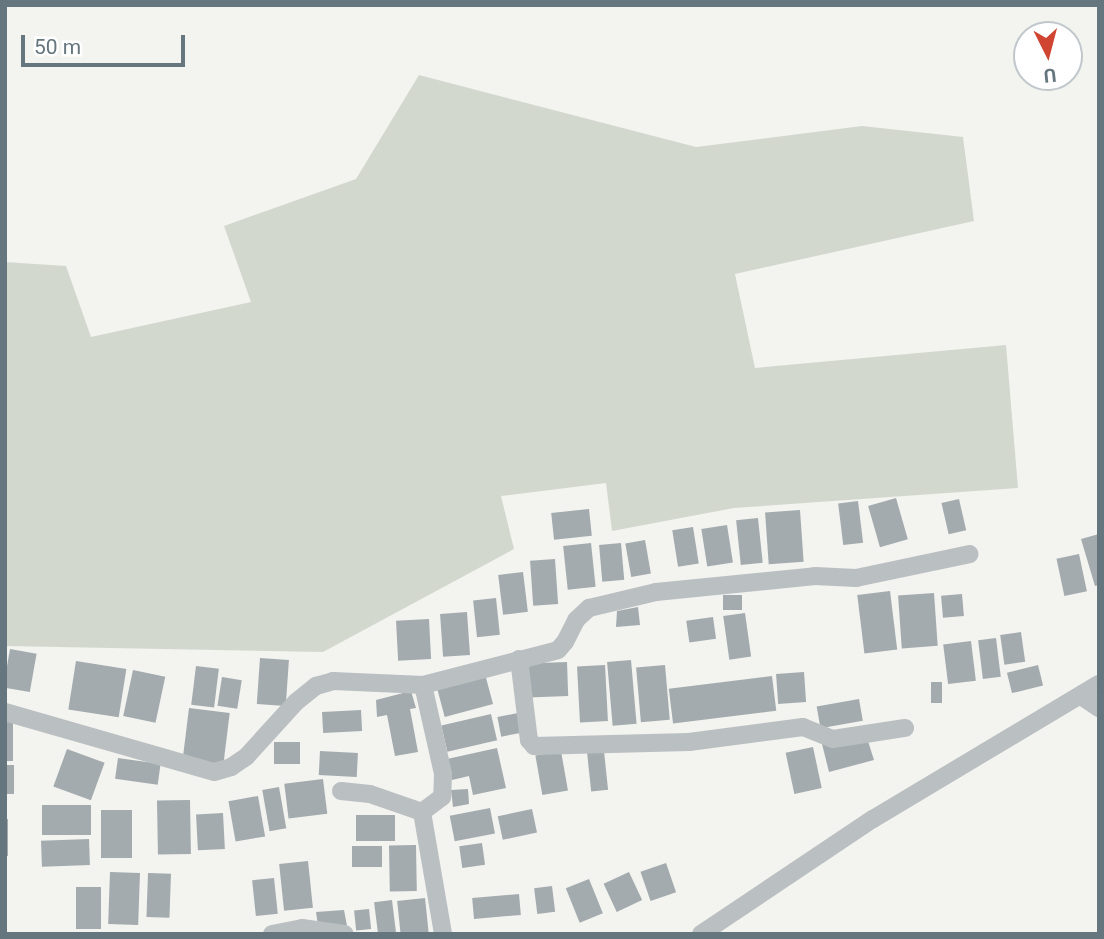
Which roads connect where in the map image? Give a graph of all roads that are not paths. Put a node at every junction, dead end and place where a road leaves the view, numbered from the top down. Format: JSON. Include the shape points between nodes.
{"nodes":[{"id":1,"x":970,"y":554,"type":"dead end"},
{"id":2,"x":519,"y":659,"type":"junction"},
{"id":3,"x":1099,"y":684,"type":"edge"},
{"id":4,"x":423,"y":685,"type":"junction"},
{"id":5,"x":1081,"y":696,"type":"junction"},
{"id":6,"x":1099,"y":708,"type":"edge"},
{"id":7,"x":5,"y":712,"type":"edge"},
{"id":8,"x":905,"y":728,"type":"dead end"},
{"id":9,"x":341,"y":791,"type":"dead end"},
{"id":10,"x":422,"y":812,"type":"junction"},
{"id":11,"x":272,"y":934,"type":"edge"},
{"id":12,"x":345,"y":934,"type":"edge"},
{"id":13,"x":443,"y":934,"type":"edge"},
{"id":14,"x":701,"y":934,"type":"edge"}],
"edges":[{"from":1,"to":2,"type":"street","via":[[856,578],[734,582],[621,599],[589,608],[558,650]]},
{"from":2,"to":4,"type":"street"},
{"from":2,"to":8,"type":"street","via":[[534,746],[689,742],[803,727],[833,738]]},
{"from":3,"to":5,"type":"street"},
{"from":4,"to":7,"type":"street","via":[[334,681],[316,686],[246,757],[214,772]]},
{"from":4,"to":10,"type":"street","via":[[443,774],[442,797]]},
{"from":5,"to":6,"type":"street"},
{"from":5,"to":14,"type":"street","via":[[873,819]]},
{"from":9,"to":10,"type":"street","via":[[370,794]]},
{"from":10,"to":13,"type":"street"},
{"from":11,"to":12,"type":"street","via":[[302,928]]}]}
